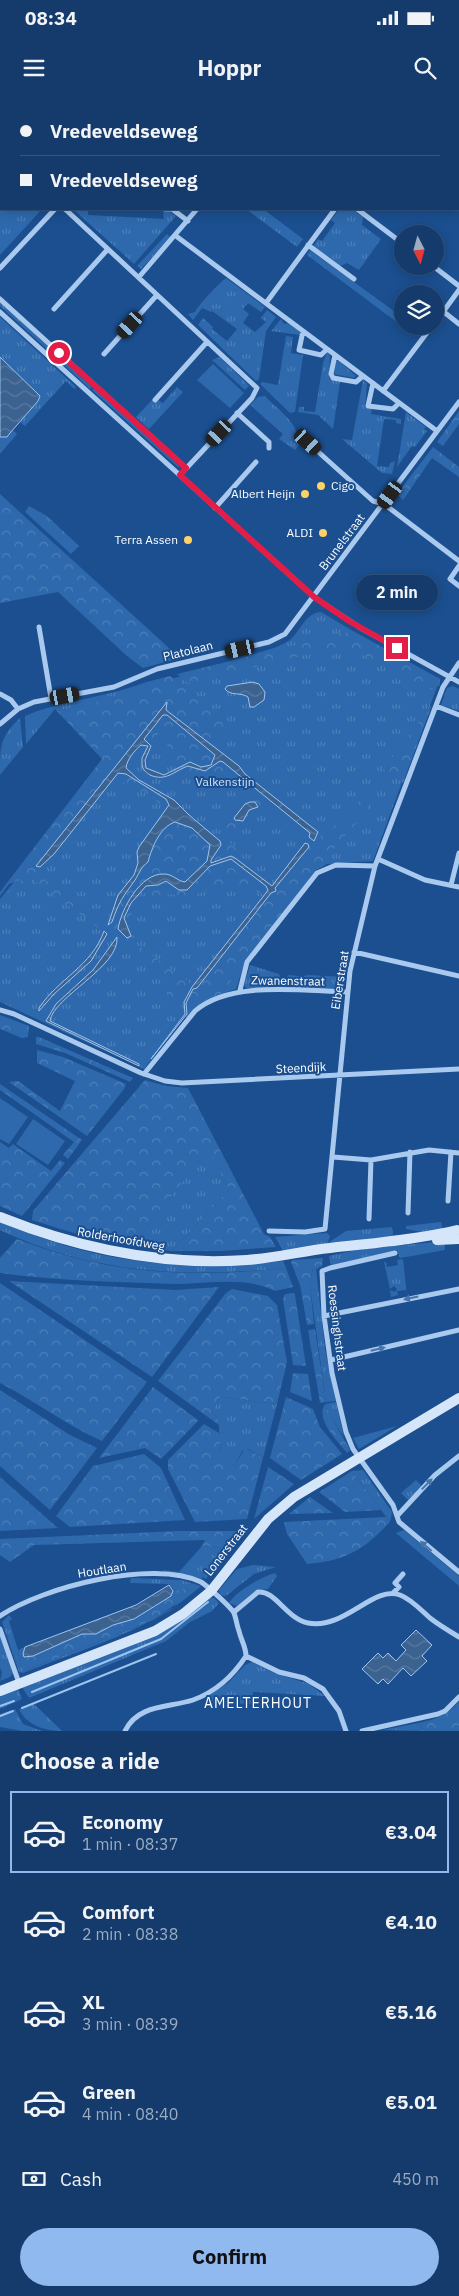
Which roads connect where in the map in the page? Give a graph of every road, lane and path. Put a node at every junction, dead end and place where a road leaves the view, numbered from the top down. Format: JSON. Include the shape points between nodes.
{"nodes":[{"id":1,"x":54,"y":210,"type":"edge"},
{"id":2,"x":66,"y":210,"type":"edge"},
{"id":3,"x":173,"y":210,"type":"edge"},
{"id":4,"x":196,"y":210,"type":"edge"},
{"id":5,"x":334,"y":210,"type":"edge"},
{"id":6,"x":358,"y":210,"type":"edge"},
{"id":7,"x":188,"y":221,"type":"junction"},
{"id":8,"x":176,"y":236,"type":"junction"},
{"id":9,"x":394,"y":237,"type":"edge"},
{"id":10,"x":308,"y":245,"type":"junction"},
{"id":11,"x":108,"y":249,"type":"junction"},
{"id":12,"x":0,"y":268,"type":"edge"},
{"id":13,"x":444,"y":274,"type":"edge"},
{"id":14,"x":139,"y":277,"type":"junction"},
{"id":15,"x":354,"y":279,"type":"dead end"},
{"id":16,"x":459,"y":286,"type":"edge"},
{"id":17,"x":459,"y":290,"type":"edge"},
{"id":18,"x":157,"y":295,"type":"junction"},
{"id":19,"x":0,"y":299,"type":"edge"},
{"id":20,"x":266,"y":303,"type":"junction"},
{"id":21,"x":54,"y":309,"type":"dead end"},
{"id":22,"x":0,"y":312,"type":"edge"},
{"id":23,"x":444,"y":312,"type":"joint"},
{"id":24,"x":459,"y":324,"type":"edge"},
{"id":25,"x":303,"y":332,"type":"junction"},
{"id":26,"x":425,"y":335,"type":"edge"},
{"id":27,"x":207,"y":342,"type":"junction"},
{"id":28,"x":327,"y":349,"type":"junction"},
{"id":29,"x":104,"y":354,"type":"dead end"},
{"id":30,"x":335,"y":355,"type":"junction"},
{"id":31,"x":363,"y":376,"type":"junction"},
{"id":32,"x":373,"y":383,"type":"junction"},
{"id":33,"x":383,"y":391,"type":"junction"},
{"id":34,"x":155,"y":400,"type":"dead end"},
{"id":35,"x":459,"y":402,"type":"edge"},
{"id":36,"x":399,"y":403,"type":"junction"},
{"id":37,"x":237,"y":413,"type":"junction"},
{"id":38,"x":437,"y":431,"type":"junction"},
{"id":39,"x":305,"y":440,"type":"dead end"},
{"id":40,"x":269,"y":448,"type":"dead end"},
{"id":41,"x":256,"y":462,"type":"dead end"},
{"id":42,"x":186,"y":468,"type":"junction"},
{"id":43,"x":180,"y":475,"type":"junction"},
{"id":44,"x":384,"y":504,"type":"junction"},
{"id":45,"x":215,"y":508,"type":"junction"},
{"id":46,"x":459,"y":561,"type":"edge"},
{"id":47,"x":459,"y":566,"type":"edge"},
{"id":48,"x":459,"y":586,"type":"edge"},
{"id":49,"x":314,"y":597,"type":"junction"},
{"id":50,"x":39,"y":627,"type":"dead end"},
{"id":51,"x":459,"y":663,"type":"edge"},
{"id":52,"x":449,"y":677,"type":"junction"},
{"id":53,"x":459,"y":682,"type":"edge"},
{"id":54,"x":0,"y":694,"type":"edge"},
{"id":55,"x":51,"y":698,"type":"junction"},
{"id":56,"x":436,"y":706,"type":"junction"},
{"id":57,"x":18,"y":709,"type":"junction"},
{"id":58,"x":459,"y":714,"type":"edge"},
{"id":59,"x":0,"y":724,"type":"edge"},
{"id":60,"x":459,"y":853,"type":"edge"},
{"id":61,"x":378,"y":859,"type":"junction"},
{"id":62,"x":375,"y":866,"type":"junction"},
{"id":63,"x":451,"y":885,"type":"junction"},
{"id":64,"x":459,"y":887,"type":"edge"},
{"id":65,"x":354,"y":952,"type":"junction"},
{"id":66,"x":459,"y":976,"type":"edge"},
{"id":67,"x":240,"y":990,"type":"junction"},
{"id":68,"x":347,"y":992,"type":"junction"},
{"id":69,"x":0,"y":1010,"type":"edge"},
{"id":70,"x":459,"y":1070,"type":"edge"},
{"id":71,"x":144,"y":1074,"type":"junction"},
{"id":72,"x":340,"y":1076,"type":"junction"},
{"id":73,"x":410,"y":1152,"type":"junction"},
{"id":74,"x":451,"y":1152,"type":"junction"},
{"id":75,"x":459,"y":1153,"type":"edge"},
{"id":76,"x":333,"y":1156,"type":"junction"},
{"id":77,"x":371,"y":1160,"type":"junction"},
{"id":78,"x":448,"y":1201,"type":"dead end"},
{"id":79,"x":408,"y":1213,"type":"dead end"},
{"id":80,"x":0,"y":1217,"type":"edge"},
{"id":81,"x":368,"y":1219,"type":"dead end"},
{"id":82,"x":269,"y":1231,"type":"dead end"},
{"id":83,"x":458,"y":1234,"type":"edge"},
{"id":84,"x":394,"y":1253,"type":"dead end"},
{"id":85,"x":459,"y":1288,"type":"edge"},
{"id":86,"x":324,"y":1316,"type":"junction"},
{"id":87,"x":459,"y":1330,"type":"edge"},
{"id":88,"x":331,"y":1360,"type":"junction"},
{"id":89,"x":459,"y":1398,"type":"edge"},
{"id":90,"x":459,"y":1456,"type":"edge"},
{"id":91,"x":358,"y":1458,"type":"junction"},
{"id":92,"x":398,"y":1515,"type":"junction"},
{"id":93,"x":459,"y":1572,"type":"edge"},
{"id":94,"x":404,"y":1574,"type":"dead end"},
{"id":95,"x":210,"y":1591,"type":"junction"},
{"id":96,"x":393,"y":1593,"type":"junction"},
{"id":97,"x":234,"y":1612,"type":"junction"},
{"id":98,"x":0,"y":1616,"type":"edge"},
{"id":99,"x":0,"y":1628,"type":"edge"},
{"id":100,"x":459,"y":1637,"type":"edge"},
{"id":101,"x":246,"y":1656,"type":"junction"},
{"id":102,"x":19,"y":1684,"type":"junction"},
{"id":103,"x":0,"y":1691,"type":"edge"},
{"id":104,"x":459,"y":1697,"type":"edge"},
{"id":105,"x":125,"y":1731,"type":"edge"},
{"id":106,"x":346,"y":1731,"type":"edge"},
{"id":107,"x":362,"y":1731,"type":"edge"}],
"edges":[{"from":1,"to":12,"type":"street"},
{"from":2,"to":11,"type":"street"},
{"from":3,"to":7,"type":"street"},
{"from":4,"to":7,"type":"street"},
{"from":5,"to":10,"type":"street"},
{"from":6,"to":9,"type":"street"},
{"from":7,"to":8,"type":"street"},
{"from":8,"to":14,"type":"street"},
{"from":8,"to":20,"type":"street"},
{"from":10,"to":15,"type":"street"},
{"from":10,"to":20,"type":"street"},
{"from":11,"to":14,"type":"street"},
{"from":11,"to":21,"type":"street"},
{"from":13,"to":16,"type":"street"},
{"from":14,"to":18,"type":"street"},
{"from":17,"to":23,"type":"street"},
{"from":18,"to":27,"type":"street"},
{"from":18,"to":29,"type":"street"},
{"from":19,"to":42,"type":"street"},
{"from":20,"to":25,"type":"street"},
{"from":22,"to":43,"type":"street"},
{"from":23,"to":24,"type":"street"},
{"from":25,"to":28,"type":"street"},
{"from":25,"to":28,"type":"street","via":[[299,350],[321,355]]},
{"from":26,"to":33,"type":"street"},
{"from":27,"to":34,"type":"street"},
{"from":27,"to":37,"type":"street","via":[[257,388]]},
{"from":28,"to":30,"type":"street"},
{"from":30,"to":31,"type":"street"},
{"from":30,"to":31,"type":"street","via":[[333,378],[356,382]]},
{"from":31,"to":32,"type":"street"},
{"from":32,"to":33,"type":"street"},
{"from":32,"to":36,"type":"street","via":[[368,406],[393,410]]},
{"from":33,"to":36,"type":"street"},
{"from":35,"to":38,"type":"street","name":"Brunelstraat"},
{"from":36,"to":38,"type":"street"},
{"from":37,"to":40,"type":"street","via":[[269,442]]},
{"from":37,"to":42,"type":"street"},
{"from":38,"to":44,"type":"street","name":"Brunelstraat"},
{"from":39,"to":44,"type":"street","via":[[373,501]]},
{"from":41,"to":45,"type":"street"},
{"from":42,"to":43,"type":"street"},
{"from":43,"to":45,"type":"street"},
{"from":44,"to":46,"type":"street"},
{"from":44,"to":49,"type":"street","name":"Brunelstraat"},
{"from":45,"to":49,"type":"street"},
{"from":47,"to":48,"type":"street","via":[[450,578]]},
{"from":49,"to":52,"type":"street","via":[[359,627]]},
{"from":49,"to":55,"type":"street","name":"Platolaan","via":[[289,630],[269,642],[157,669],[114,687]]},
{"from":50,"to":55,"type":"street"},
{"from":51,"to":52,"type":"street","name":"Eiberstraat"},
{"from":52,"to":53,"type":"street"},
{"from":52,"to":56,"type":"street","name":"Eiberstraat"},
{"from":54,"to":57,"type":"street"},
{"from":55,"to":57,"type":"street","name":"Platolaan"},
{"from":56,"to":58,"type":"street"},
{"from":56,"to":61,"type":"street","name":"Eiberstraat"},
{"from":57,"to":59,"type":"street","name":"Platolaan"},
{"from":60,"to":63,"type":"street"},
{"from":61,"to":62,"type":"street","name":"Eiberstraat"},
{"from":61,"to":63,"type":"street","via":[[425,880]]},
{"from":62,"to":65,"type":"street","name":"Eiberstraat"},
{"from":62,"to":67,"type":"street","via":[[336,865],[317,873],[247,962]]},
{"from":63,"to":64,"type":"street"},
{"from":65,"to":66,"type":"street"},
{"from":65,"to":68,"type":"street","name":"Eiberstraat"},
{"from":67,"to":68,"type":"street","name":"Zwanenstraat"},
{"from":67,"to":71,"type":"street","name":"Zwanenstraat","via":[[195,1011]]},
{"from":68,"to":72,"type":"street","name":"Eiberstraat"},
{"from":69,"to":71,"type":"street","name":"Steendijk"},
{"from":70,"to":72,"type":"street","name":"Steendijk"},
{"from":71,"to":72,"type":"street","name":"Steendijk","via":[[182,1083]]},
{"from":72,"to":76,"type":"street","name":"Eiberstraat"},
{"from":73,"to":74,"type":"street"},
{"from":73,"to":77,"type":"street"},
{"from":73,"to":79,"type":"street"},
{"from":74,"to":75,"type":"street"},
{"from":74,"to":78,"type":"street"},
{"from":76,"to":77,"type":"street"},
{"from":76,"to":82,"type":"street","name":"Eiberstraat","via":[[325,1229]]},
{"from":77,"to":81,"type":"street"},
{"from":80,"to":83,"type":"street","name":"Rolderhoofdweg","via":[[70,1242],[142,1257],[195,1261],[226,1261]]},
{"from":84,"to":86,"type":"street","name":"Roessinghstraat","via":[[322,1271]]},
{"from":85,"to":86,"type":"street","one_way":true},
{"from":86,"to":88,"type":"street","name":"Roessinghstraat"},
{"from":88,"to":87,"type":"street","one_way":true},
{"from":88,"to":91,"type":"street","name":"Roessinghstraat","via":[[346,1432]]},
{"from":89,"to":91,"type":"street","name":"Lonerstraat"},
{"from":92,"to":90,"type":"street","one_way":true},
{"from":91,"to":92,"type":"street","name":"Roessinghstraat"},
{"from":91,"to":95,"type":"street","name":"Lonerstraat","via":[[301,1492],[274,1513]]},
{"from":93,"to":92,"type":"street","name":"Roessinghstraat","one_way":true,"via":[[406,1529]]},
{"from":94,"to":96,"type":"street","via":[[395,1583],[399,1587]]},
{"from":95,"to":97,"type":"street"},
{"from":95,"to":98,"type":"street","name":"Houtlaan","via":[[201,1582],[177,1576],[105,1578],[53,1591]]},
{"from":95,"to":102,"type":"street","name":"Lonerstraat","via":[[183,1614],[155,1631]]},
{"from":96,"to":97,"type":"street","via":[[378,1596],[344,1618],[319,1624],[296,1619],[263,1592],[258,1592]]},
{"from":96,"to":100,"type":"street","via":[[404,1597]]},
{"from":97,"to":101,"type":"street"},
{"from":99,"to":102,"type":"street"},
{"from":101,"to":105,"type":"street","via":[[225,1682],[213,1690],[192,1700],[145,1711],[133,1719]]},
{"from":101,"to":106,"type":"street","via":[[279,1672],[304,1678],[323,1689],[339,1711]]},
{"from":102,"to":103,"type":"street","name":"Lonerstraat"},
{"from":104,"to":107,"type":"street","via":[[438,1714]]}]}
